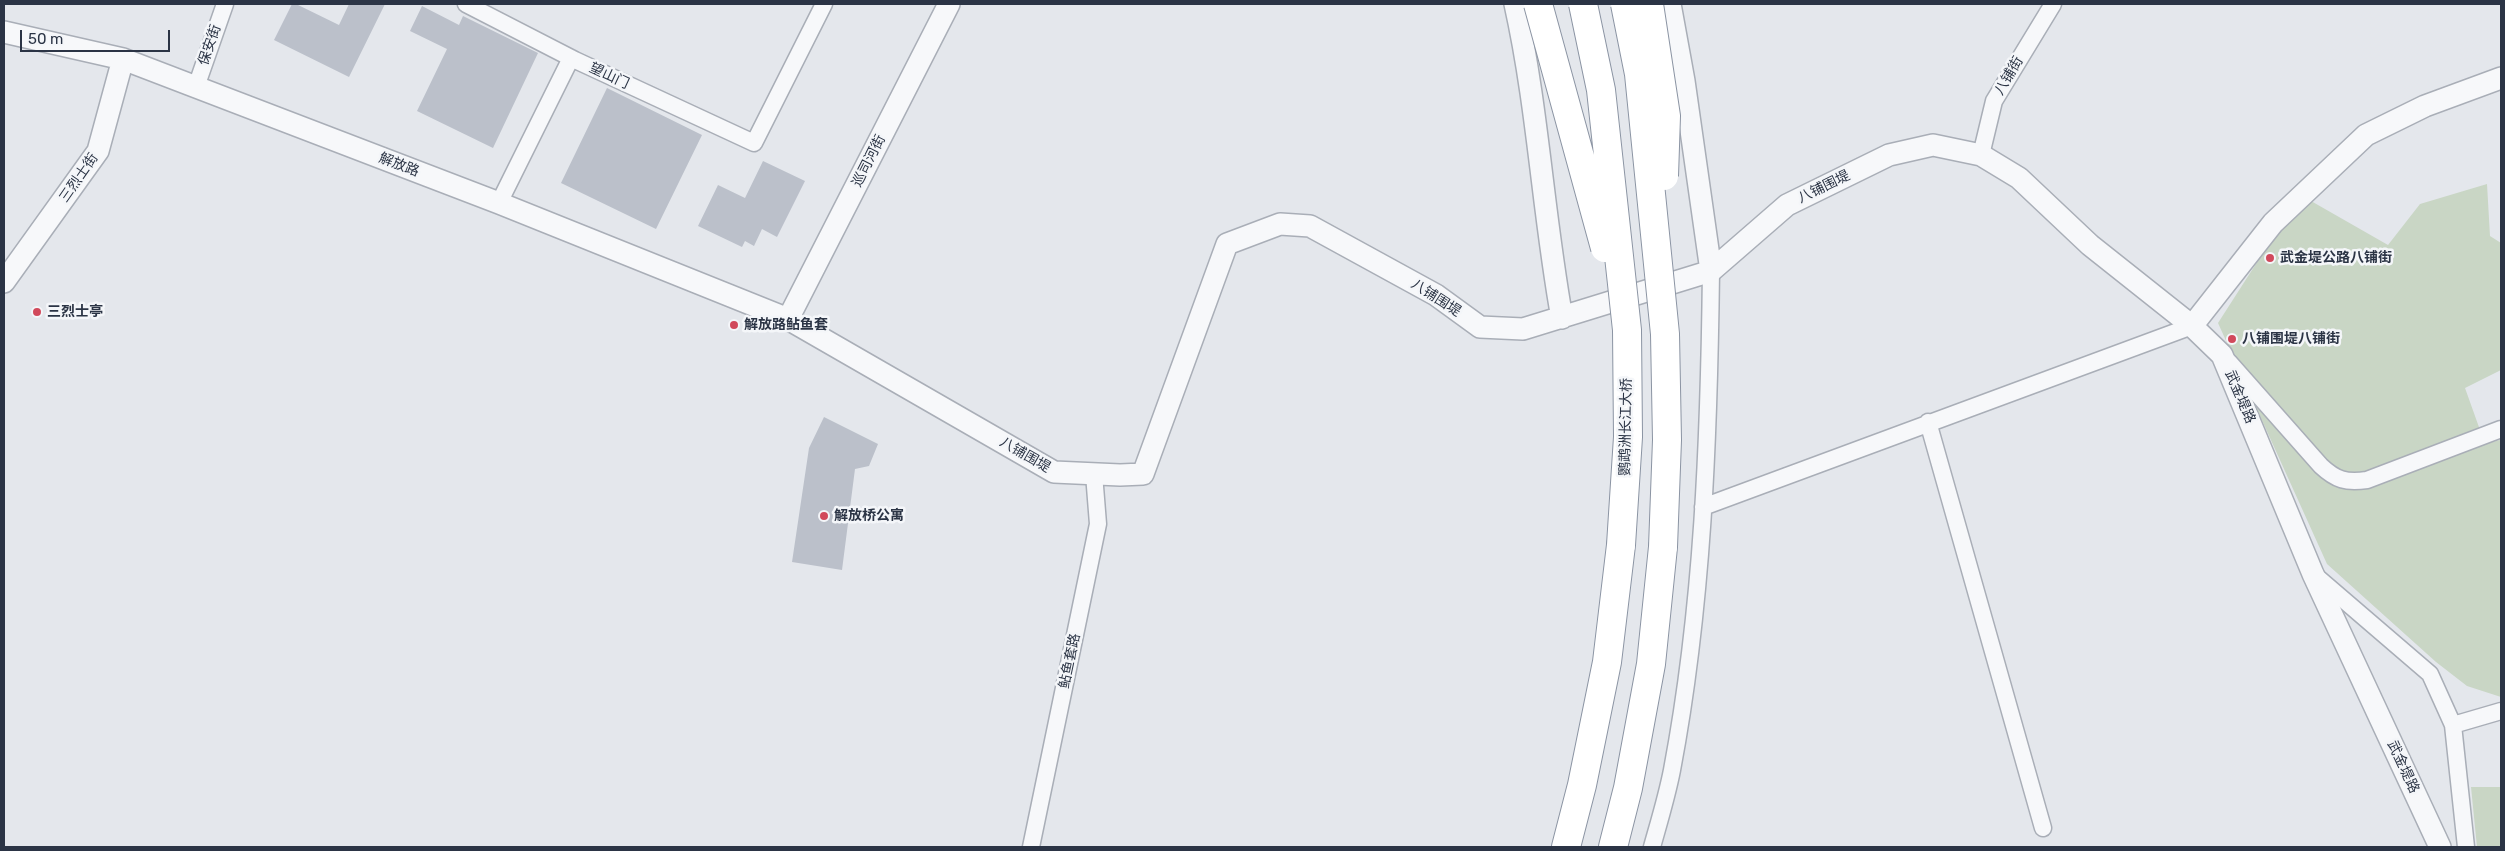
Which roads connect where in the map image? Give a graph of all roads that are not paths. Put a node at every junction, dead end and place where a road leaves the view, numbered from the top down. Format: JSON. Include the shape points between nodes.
{"nodes":[{"id":1,"x":224,"y":4,"type":"edge"},
{"id":2,"x":466,"y":4,"type":"edge"},
{"id":3,"x":824,"y":4,"type":"edge"},
{"id":4,"x":949,"y":4,"type":"edge"},
{"id":5,"x":1516,"y":4,"type":"edge"},
{"id":6,"x":1538,"y":4,"type":"edge"},
{"id":7,"x":1583,"y":4,"type":"edge"},
{"id":8,"x":1625,"y":4,"type":"edge"},
{"id":9,"x":1649,"y":4,"type":"edge"},
{"id":10,"x":1670,"y":4,"type":"edge"},
{"id":11,"x":2053,"y":4,"type":"edge"},
{"id":12,"x":4,"y":32,"type":"edge"},
{"id":13,"x":571,"y":58,"type":"junction"},
{"id":14,"x":123,"y":59,"type":"junction"},
{"id":15,"x":2501,"y":78,"type":"edge"},
{"id":16,"x":196,"y":87,"type":"junction"},
{"id":17,"x":1981,"y":155,"type":"junction"},
{"id":18,"x":499,"y":203,"type":"junction"},
{"id":19,"x":1711,"y":271,"type":"junction"},
{"id":20,"x":4,"y":282,"type":"edge"},
{"id":21,"x":1662,"y":290,"type":"junction"},
{"id":22,"x":1562,"y":318,"type":"junction"},
{"id":23,"x":788,"y":319,"type":"junction"},
{"id":24,"x":2192,"y":326,"type":"junction"},
{"id":25,"x":1627,"y":330,"type":"junction"},
{"id":26,"x":2222,"y":355,"type":"junction"},
{"id":27,"x":1928,"y":422,"type":"junction"},
{"id":28,"x":2501,"y":429,"type":"edge"},
{"id":29,"x":1094,"y":474,"type":"junction"},
{"id":30,"x":1703,"y":508,"type":"junction"},
{"id":31,"x":2313,"y":574,"type":"junction"},
{"id":32,"x":2501,"y":711,"type":"edge"},
{"id":33,"x":2453,"y":725,"type":"junction"},
{"id":34,"x":2043,"y":828,"type":"dead end"},
{"id":35,"x":1031,"y":847,"type":"edge"},
{"id":36,"x":1566,"y":847,"type":"edge"},
{"id":37,"x":1613,"y":847,"type":"edge"},
{"id":38,"x":1652,"y":847,"type":"edge"},
{"id":39,"x":2440,"y":847,"type":"edge"},
{"id":40,"x":2466,"y":847,"type":"edge"}],
"edges":[{"from":1,"to":16,"type":"street","name":"保安街"},
{"from":2,"to":13,"type":"street","name":"望山门"},
{"from":3,"to":13,"type":"street","name":"望山门","via":[[754,143]]},
{"from":4,"to":23,"type":"street","name":"巡司河街"},
{"from":5,"to":22,"type":"street","via":[[1526,49],[1551,255]]},
{"from":6,"to":25,"type":"highway","bridge":true},
{"from":7,"to":25,"type":"highway","name":"鹦鹉洲长江大桥","bridge":true,"via":[[1601,90]]},
{"from":8,"to":21,"type":"highway","bridge":true,"via":[[1639,74]]},
{"from":9,"to":21,"type":"highway","bridge":true,"via":[[1666,116]]},
{"from":10,"to":19,"type":"street"},
{"from":11,"to":17,"type":"street","name":"八铺街","via":[[1994,101]]},
{"from":12,"to":14,"type":"street","name":"解放路"},
{"from":13,"to":18,"type":"street"},
{"from":14,"to":16,"type":"street","name":"解放路"},
{"from":14,"to":20,"type":"street","name":"三烈士街","via":[[98,151]]},
{"from":15,"to":24,"type":"street","via":[[2425,106],[2366,135],[2280,216]]},
{"from":16,"to":18,"type":"street","name":"解放路"},
{"from":17,"to":19,"type":"street","name":"八铺围堤","via":[[1933,146],[1889,155],[1787,205]]},
{"from":17,"to":24,"type":"street","name":"八铺围堤","via":[[2019,178],[2090,245]]},
{"from":18,"to":23,"type":"street","name":"解放路"},
{"from":19,"to":22,"type":"street","name":"八铺围堤"},
{"from":19,"to":30,"type":"street","via":[[1710,382]]},
{"from":21,"to":37,"type":"highway","bridge":true,"via":[[1667,440],[1663,547],[1651,664],[1628,788]]},
{"from":22,"to":29,"type":"street","name":"八铺围堤","via":[[1523,329],[1480,327],[1436,295],[1310,226],[1271,226],[1227,244],[1143,474]]},
{"from":23,"to":29,"type":"street","name":"八铺围堤","via":[[1054,472]]},
{"from":24,"to":26,"type":"street","name":"武金堤路"},
{"from":24,"to":27,"type":"street"},
{"from":25,"to":36,"type":"highway","name":"鹦鹉洲长江大桥","bridge":true,"via":[[1628,437],[1620,555],[1607,662]]},
{"from":26,"to":28,"type":"street","via":[[2321,466],[2333,477],[2349,482],[2366,480]]},
{"from":26,"to":31,"type":"street","name":"武金堤路"},
{"from":27,"to":30,"type":"street"},
{"from":27,"to":34,"type":"street"},
{"from":29,"to":35,"type":"street","name":"鲇鱼套路","via":[[1098,524]]},
{"from":30,"to":38,"type":"street","via":[[1700,578],[1672,771]]},
{"from":31,"to":33,"type":"street","via":[[2430,674]]},
{"from":31,"to":39,"type":"street","name":"武金堤路"},
{"from":32,"to":33,"type":"street"},
{"from":33,"to":40,"type":"street"}]}
